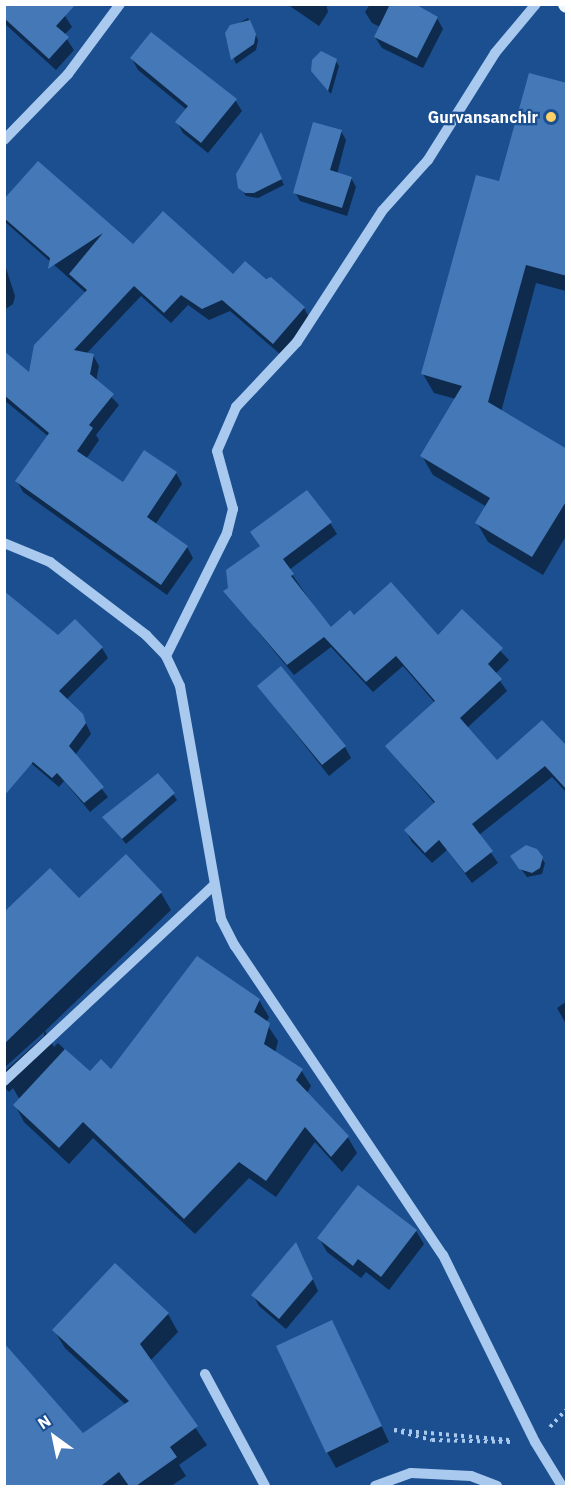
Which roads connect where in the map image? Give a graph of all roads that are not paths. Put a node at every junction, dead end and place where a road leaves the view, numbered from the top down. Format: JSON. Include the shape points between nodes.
{"nodes":[{"id":1,"x":120,"y":4,"type":"edge"},
{"id":2,"x":536,"y":4,"type":"edge"},
{"id":3,"x":4,"y":140,"type":"edge"},
{"id":4,"x":4,"y":543,"type":"edge"},
{"id":5,"x":166,"y":656,"type":"junction"},
{"id":6,"x":213,"y":886,"type":"junction"},
{"id":7,"x":4,"y":1081,"type":"edge"},
{"id":8,"x":205,"y":1374,"type":"dead end"},
{"id":9,"x":265,"y":1486,"type":"edge"},
{"id":10,"x":375,"y":1486,"type":"edge"},
{"id":11,"x":497,"y":1486,"type":"edge"},
{"id":12,"x":562,"y":1486,"type":"edge"}],
"edges":[{"from":1,"to":3,"type":"street","via":[[68,74]]},
{"from":2,"to":5,"type":"street","via":[[495,53],[428,160],[382,211],[297,342],[236,407],[217,451],[233,509],[227,533]]},
{"from":4,"to":5,"type":"street","via":[[50,561],[146,635]]},
{"from":5,"to":6,"type":"street","via":[[180,686]]},
{"from":6,"to":7,"type":"street"},
{"from":6,"to":12,"type":"street","via":[[221,919],[235,945],[443,1255],[535,1442]]},
{"from":8,"to":9,"type":"street"},
{"from":10,"to":11,"type":"street","via":[[411,1473],[471,1476]]}]}
